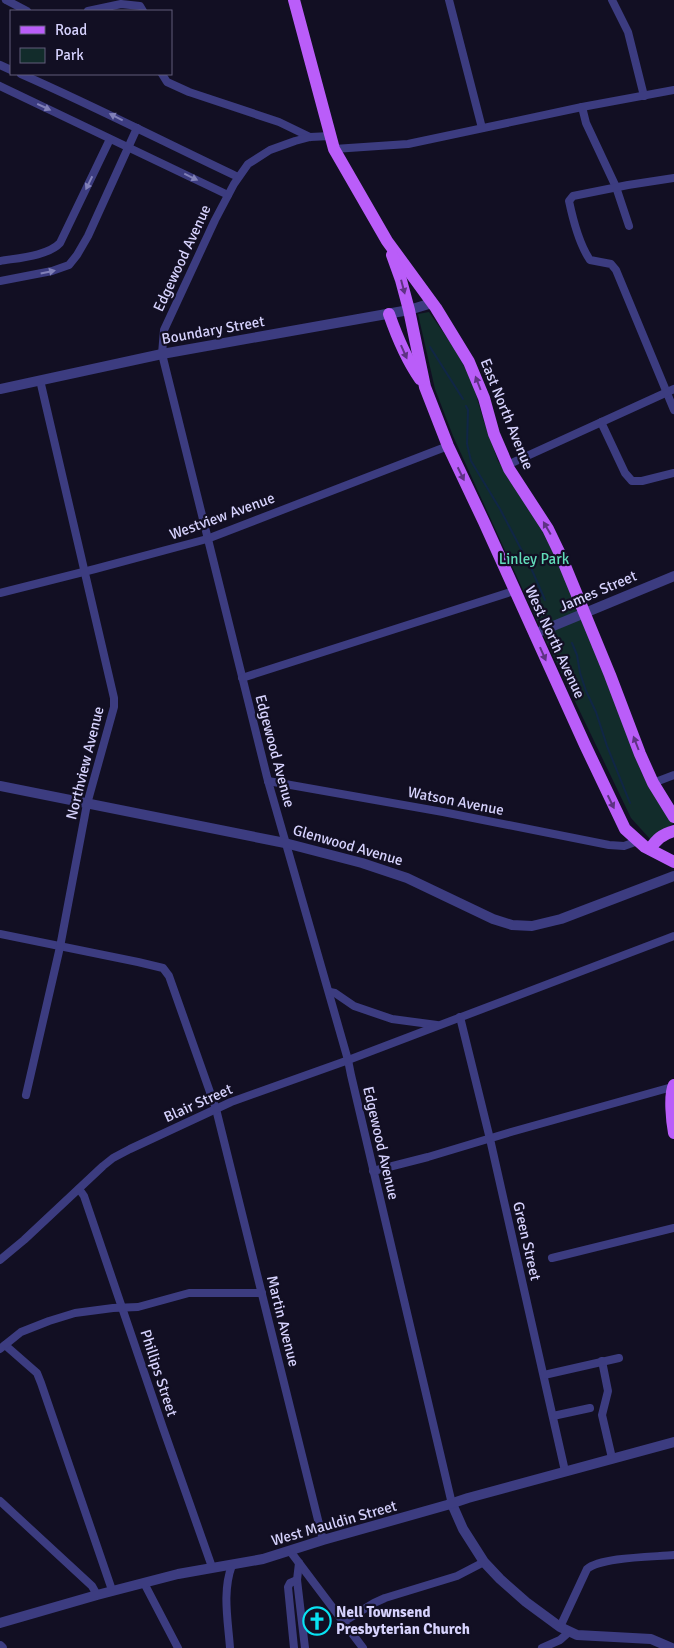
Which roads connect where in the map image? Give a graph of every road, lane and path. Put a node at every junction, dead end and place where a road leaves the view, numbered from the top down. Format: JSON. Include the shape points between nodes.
{"nodes":[{"id":1,"x":6,"y":0,"type":"edge"},
{"id":2,"x":294,"y":0,"type":"edge"},
{"id":3,"x":448,"y":0,"type":"edge"},
{"id":4,"x":612,"y":0,"type":"edge"},
{"id":5,"x":25,"y":10,"type":"edge"},
{"id":6,"x":93,"y":10,"type":"edge"},
{"id":7,"x":142,"y":10,"type":"edge"},
{"id":8,"x":23,"y":75,"type":"edge"},
{"id":9,"x":163,"y":75,"type":"edge"},
{"id":10,"x":0,"y":86,"type":"edge"},
{"id":11,"x":674,"y":90,"type":"edge"},
{"id":12,"x":644,"y":96,"type":"junction"},
{"id":13,"x":582,"y":107,"type":"junction"},
{"id":14,"x":137,"y":128,"type":"junction"},
{"id":15,"x":482,"y":128,"type":"junction"},
{"id":16,"x":331,"y":136,"type":"junction"},
{"id":17,"x":310,"y":137,"type":"junction"},
{"id":18,"x":110,"y":139,"type":"junction"},
{"id":19,"x":128,"y":147,"type":"junction"},
{"id":20,"x":334,"y":149,"type":"junction"},
{"id":21,"x":238,"y":177,"type":"junction"},
{"id":22,"x":674,"y":178,"type":"edge"},
{"id":23,"x":616,"y":188,"type":"junction"},
{"id":24,"x":228,"y":195,"type":"junction"},
{"id":25,"x":629,"y":226,"type":"dead end"},
{"id":26,"x":387,"y":241,"type":"junction"},
{"id":27,"x":0,"y":261,"type":"edge"},
{"id":28,"x":0,"y":282,"type":"edge"},
{"id":29,"x":432,"y":303,"type":"junction"},
{"id":30,"x":409,"y":310,"type":"junction"},
{"id":31,"x":389,"y":314,"type":"junction"},
{"id":32,"x":162,"y":354,"type":"junction"},
{"id":33,"x":40,"y":380,"type":"junction"},
{"id":34,"x":425,"y":387,"type":"junction"},
{"id":35,"x":0,"y":389,"type":"edge"},
{"id":36,"x":671,"y":391,"type":"edge"},
{"id":37,"x":674,"y":410,"type":"edge"},
{"id":38,"x":601,"y":422,"type":"junction"},
{"id":39,"x":448,"y":446,"type":"junction"},
{"id":40,"x":507,"y":465,"type":"junction"},
{"id":41,"x":674,"y":473,"type":"edge"},
{"id":42,"x":207,"y":539,"type":"junction"},
{"id":43,"x":85,"y":572,"type":"junction"},
{"id":44,"x":674,"y":576,"type":"edge"},
{"id":45,"x":514,"y":591,"type":"junction"},
{"id":46,"x":0,"y":593,"type":"edge"},
{"id":47,"x":584,"y":613,"type":"junction"},
{"id":48,"x":534,"y":634,"type":"junction"},
{"id":49,"x":242,"y":678,"type":"junction"},
{"id":50,"x":674,"y":775,"type":"edge"},
{"id":51,"x":268,"y":781,"type":"junction"},
{"id":52,"x":653,"y":783,"type":"junction"},
{"id":53,"x":0,"y":786,"type":"edge"},
{"id":54,"x":87,"y":804,"type":"junction"},
{"id":55,"x":674,"y":817,"type":"edge"},
{"id":56,"x":674,"y":832,"type":"edge"},
{"id":57,"x":638,"y":841,"type":"junction"},
{"id":58,"x":285,"y":843,"type":"junction"},
{"id":59,"x":650,"y":849,"type":"junction"},
{"id":60,"x":674,"y":862,"type":"edge"},
{"id":61,"x":674,"y":876,"type":"edge"},
{"id":62,"x":0,"y":934,"type":"edge"},
{"id":63,"x":674,"y":936,"type":"edge"},
{"id":64,"x":60,"y":947,"type":"junction"},
{"id":65,"x":330,"y":992,"type":"junction"},
{"id":66,"x":460,"y":1017,"type":"junction"},
{"id":67,"x":439,"y":1025,"type":"junction"},
{"id":68,"x":348,"y":1060,"type":"junction"},
{"id":69,"x":673,"y":1086,"type":"edge"},
{"id":70,"x":26,"y":1095,"type":"dead end"},
{"id":71,"x":216,"y":1109,"type":"junction"},
{"id":72,"x":674,"y":1133,"type":"edge"},
{"id":73,"x":490,"y":1139,"type":"junction"},
{"id":74,"x":374,"y":1171,"type":"junction"},
{"id":75,"x":79,"y":1189,"type":"junction"},
{"id":76,"x":674,"y":1228,"type":"edge"},
{"id":77,"x":552,"y":1258,"type":"dead end"},
{"id":78,"x":0,"y":1260,"type":"edge"},
{"id":79,"x":262,"y":1293,"type":"junction"},
{"id":80,"x":123,"y":1308,"type":"junction"},
{"id":81,"x":2,"y":1347,"type":"edge"},
{"id":82,"x":620,"y":1358,"type":"dead end"},
{"id":83,"x":602,"y":1362,"type":"junction"},
{"id":84,"x":544,"y":1375,"type":"junction"},
{"id":85,"x":590,"y":1408,"type":"dead end"},
{"id":86,"x":553,"y":1416,"type":"junction"},
{"id":87,"x":674,"y":1442,"type":"edge"},
{"id":88,"x":612,"y":1458,"type":"junction"},
{"id":89,"x":566,"y":1470,"type":"junction"},
{"id":90,"x":0,"y":1501,"type":"edge"},
{"id":91,"x":452,"y":1504,"type":"junction"},
{"id":92,"x":323,"y":1540,"type":"junction"},
{"id":93,"x":290,"y":1551,"type":"junction"},
{"id":94,"x":674,"y":1555,"type":"edge"},
{"id":95,"x":484,"y":1562,"type":"junction"},
{"id":96,"x":299,"y":1563,"type":"junction"},
{"id":97,"x":232,"y":1565,"type":"junction"},
{"id":98,"x":212,"y":1567,"type":"junction"},
{"id":99,"x":297,"y":1580,"type":"junction"},
{"id":100,"x":144,"y":1583,"type":"junction"},
{"id":101,"x":112,"y":1590,"type":"junction"},
{"id":102,"x":97,"y":1595,"type":"junction"},
{"id":103,"x":343,"y":1622,"type":"junction"},
{"id":104,"x":0,"y":1623,"type":"edge"},
{"id":105,"x":565,"y":1630,"type":"junction"},
{"id":106,"x":178,"y":1648,"type":"edge"},
{"id":107,"x":230,"y":1648,"type":"edge"},
{"id":108,"x":294,"y":1648,"type":"edge"},
{"id":109,"x":305,"y":1648,"type":"edge"},
{"id":110,"x":363,"y":1648,"type":"edge"},
{"id":111,"x":542,"y":1648,"type":"edge"},
{"id":112,"x":672,"y":1648,"type":"edge"}],
"edges":[{"from":1,"to":5,"type":"street"},
{"from":2,"to":16,"type":"main road","name":"East North Avenue"},
{"from":3,"to":15,"type":"street"},
{"from":4,"to":12,"type":"street","via":[[628,32]]},
{"from":6,"to":7,"type":"street","via":[[121,4],[140,6]]},
{"from":14,"to":8,"type":"street","one_way":true},
{"from":9,"to":17,"type":"street","via":[[167,82],[189,92],[279,122]]},
{"from":10,"to":18,"type":"street","one_way":true},
{"from":11,"to":12,"type":"street"},
{"from":12,"to":13,"type":"street"},
{"from":13,"to":15,"type":"street"},
{"from":13,"to":23,"type":"street","via":[[586,123]]},
{"from":14,"to":19,"type":"street"},
{"from":14,"to":21,"type":"street"},
{"from":15,"to":20,"type":"street","via":[[408,144]]},
{"from":16,"to":17,"type":"street","name":"Edgewood Avenue"},
{"from":16,"to":20,"type":"main road","name":"East North Avenue"},
{"from":17,"to":21,"type":"street","name":"Edgewood Avenue","via":[[270,150],[248,164]]},
{"from":18,"to":19,"type":"street"},
{"from":18,"to":27,"type":"street","one_way":true,"via":[[60,243],[39,254]]},
{"from":19,"to":24,"type":"street","one_way":true},
{"from":28,"to":19,"type":"street","one_way":true,"via":[[69,265],[88,236]]},
{"from":20,"to":26,"type":"main road","name":"East North Avenue"},
{"from":21,"to":24,"type":"street","name":"Edgewood Avenue"},
{"from":22,"to":23,"type":"street"},
{"from":23,"to":25,"type":"street"},
{"from":23,"to":36,"type":"street","via":[[573,196],[569,201],[572,213],[590,260],[611,264],[616,270]]},
{"from":24,"to":32,"type":"street","name":"Edgewood Avenue","via":[[164,330]]},
{"from":26,"to":29,"type":"main road","name":"East North Avenue"},
{"from":26,"to":30,"type":"main road","name":"West North Avenue","one_way":true},
{"from":29,"to":30,"type":"street","name":"Boundary Street"},
{"from":40,"to":29,"type":"main road","name":"East North Avenue","one_way":true,"via":[[469,362]]},
{"from":30,"to":31,"type":"street","name":"Boundary Street"},
{"from":30,"to":34,"type":"main road","name":"West North Avenue"},
{"from":31,"to":32,"type":"street","name":"Boundary Street"},
{"from":31,"to":34,"type":"main road","one_way":true,"via":[[410,364]]},
{"from":32,"to":33,"type":"street","name":"Boundary Street"},
{"from":32,"to":42,"type":"street","name":"Edgewood Avenue"},
{"from":33,"to":35,"type":"street","name":"Boundary Street"},
{"from":33,"to":43,"type":"street","name":"Northview Avenue"},
{"from":34,"to":39,"type":"main road","name":"West North Avenue"},
{"from":36,"to":37,"type":"street"},
{"from":36,"to":38,"type":"street"},
{"from":38,"to":40,"type":"street"},
{"from":38,"to":41,"type":"street","via":[[632,481]]},
{"from":39,"to":42,"type":"street","name":"Westview Avenue"},
{"from":39,"to":45,"type":"main road","name":"West North Avenue","one_way":true},
{"from":47,"to":40,"type":"main road","name":"East North Avenue","one_way":true,"via":[[548,529]]},
{"from":42,"to":43,"type":"street","name":"Westview Avenue"},
{"from":42,"to":49,"type":"street","name":"Edgewood Avenue"},
{"from":43,"to":46,"type":"street","name":"Westview Avenue"},
{"from":43,"to":54,"type":"street","name":"Northview Avenue","via":[[114,698]]},
{"from":44,"to":47,"type":"street","name":"James Street"},
{"from":45,"to":48,"type":"main road","name":"West North Avenue"},
{"from":45,"to":49,"type":"street"},
{"from":47,"to":48,"type":"street","name":"James Street"},
{"from":52,"to":47,"type":"main road","name":"East North Avenue","one_way":true},
{"from":48,"to":57,"type":"main road","name":"West North Avenue","one_way":true,"via":[[611,802],[625,829]]},
{"from":49,"to":51,"type":"street","name":"Edgewood Avenue"},
{"from":50,"to":52,"type":"street"},
{"from":51,"to":57,"type":"street","name":"Watson Avenue","via":[[609,845],[624,846]]},
{"from":51,"to":58,"type":"street","name":"Edgewood Avenue"},
{"from":52,"to":55,"type":"main road","name":"East North Avenue"},
{"from":53,"to":54,"type":"street","name":"Glenwood Avenue"},
{"from":54,"to":58,"type":"street","name":"Glenwood Avenue"},
{"from":54,"to":64,"type":"street","name":"Northview Avenue"},
{"from":56,"to":59,"type":"main road","via":[[663,835]]},
{"from":57,"to":59,"type":"main road","name":"West North Avenue"},
{"from":58,"to":61,"type":"street","name":"Glenwood Avenue","via":[[407,878],[512,925],[532,926],[561,919]]},
{"from":58,"to":65,"type":"street","name":"Edgewood Avenue"},
{"from":59,"to":60,"type":"main road","name":"West North Avenue"},
{"from":62,"to":64,"type":"street"},
{"from":63,"to":66,"type":"street","name":"Blair Street"},
{"from":64,"to":70,"type":"street","name":"Northview Avenue"},
{"from":64,"to":71,"type":"street","name":"Martin Avenue","via":[[163,968],[169,976]]},
{"from":65,"to":67,"type":"street","name":"Blair Street","via":[[354,1006],[392,1019]]},
{"from":65,"to":68,"type":"street","name":"Edgewood Avenue"},
{"from":66,"to":67,"type":"street","name":"Blair Street"},
{"from":66,"to":73,"type":"street","name":"Green Street"},
{"from":67,"to":68,"type":"street","name":"Blair Street"},
{"from":68,"to":71,"type":"street","name":"Blair Street"},
{"from":68,"to":74,"type":"street","name":"Edgewood Avenue"},
{"from":69,"to":72,"type":"main road"},
{"from":69,"to":73,"type":"street"},
{"from":71,"to":75,"type":"street","name":"Blair Street","via":[[113,1158]]},
{"from":71,"to":79,"type":"street","name":"Martin Avenue"},
{"from":73,"to":74,"type":"street"},
{"from":73,"to":84,"type":"street","name":"Green Street"},
{"from":74,"to":91,"type":"street","name":"Edgewood Avenue"},
{"from":75,"to":78,"type":"street","name":"Blair Street"},
{"from":75,"to":80,"type":"street","name":"Phillips Street"},
{"from":76,"to":77,"type":"street"},
{"from":79,"to":80,"type":"street","via":[[189,1293]]},
{"from":79,"to":92,"type":"street","name":"Martin Avenue"},
{"from":80,"to":81,"type":"street","via":[[76,1313],[49,1321],[21,1332]]},
{"from":80,"to":98,"type":"street","name":"Phillips Street"},
{"from":81,"to":101,"type":"street","via":[[37,1373],[42,1383]]},
{"from":82,"to":83,"type":"street"},
{"from":83,"to":84,"type":"street"},
{"from":83,"to":88,"type":"street","via":[[608,1391],[602,1415]]},
{"from":84,"to":86,"type":"street","name":"Green Street"},
{"from":85,"to":86,"type":"street"},
{"from":86,"to":89,"type":"street","name":"Green Street"},
{"from":87,"to":88,"type":"street","name":"West Mauldin Street"},
{"from":88,"to":89,"type":"street","name":"West Mauldin Street"},
{"from":89,"to":91,"type":"street","name":"West Mauldin Street"},
{"from":90,"to":102,"type":"street","via":[[92,1586]]},
{"from":91,"to":92,"type":"street","name":"West Mauldin Street"},
{"from":91,"to":95,"type":"street"},
{"from":92,"to":93,"type":"street","name":"West Mauldin Street"},
{"from":93,"to":96,"type":"street"},
{"from":93,"to":97,"type":"street","name":"West Mauldin Street"},
{"from":94,"to":105,"type":"street","via":[[592,1565],[587,1570]]},
{"from":95,"to":103,"type":"street","via":[[457,1576],[385,1598]]},
{"from":95,"to":105,"type":"street","via":[[526,1602]]},
{"from":96,"to":99,"type":"street"},
{"from":96,"to":103,"type":"street"},
{"from":97,"to":98,"type":"street","name":"West Mauldin Street"},
{"from":97,"to":107,"type":"street","via":[[226,1599]]},
{"from":98,"to":100,"type":"street","name":"West Mauldin Street"},
{"from":99,"to":108,"type":"street","via":[[288,1587]]},
{"from":99,"to":109,"type":"street"},
{"from":100,"to":101,"type":"street","name":"West Mauldin Street"},
{"from":100,"to":106,"type":"street"},
{"from":101,"to":102,"type":"street","name":"West Mauldin Street"},
{"from":102,"to":104,"type":"street","name":"West Mauldin Street"},
{"from":103,"to":110,"type":"street"},
{"from":105,"to":111,"type":"street","via":[[560,1640]]},
{"from":105,"to":112,"type":"street","via":[[578,1635],[651,1638]]}]}
